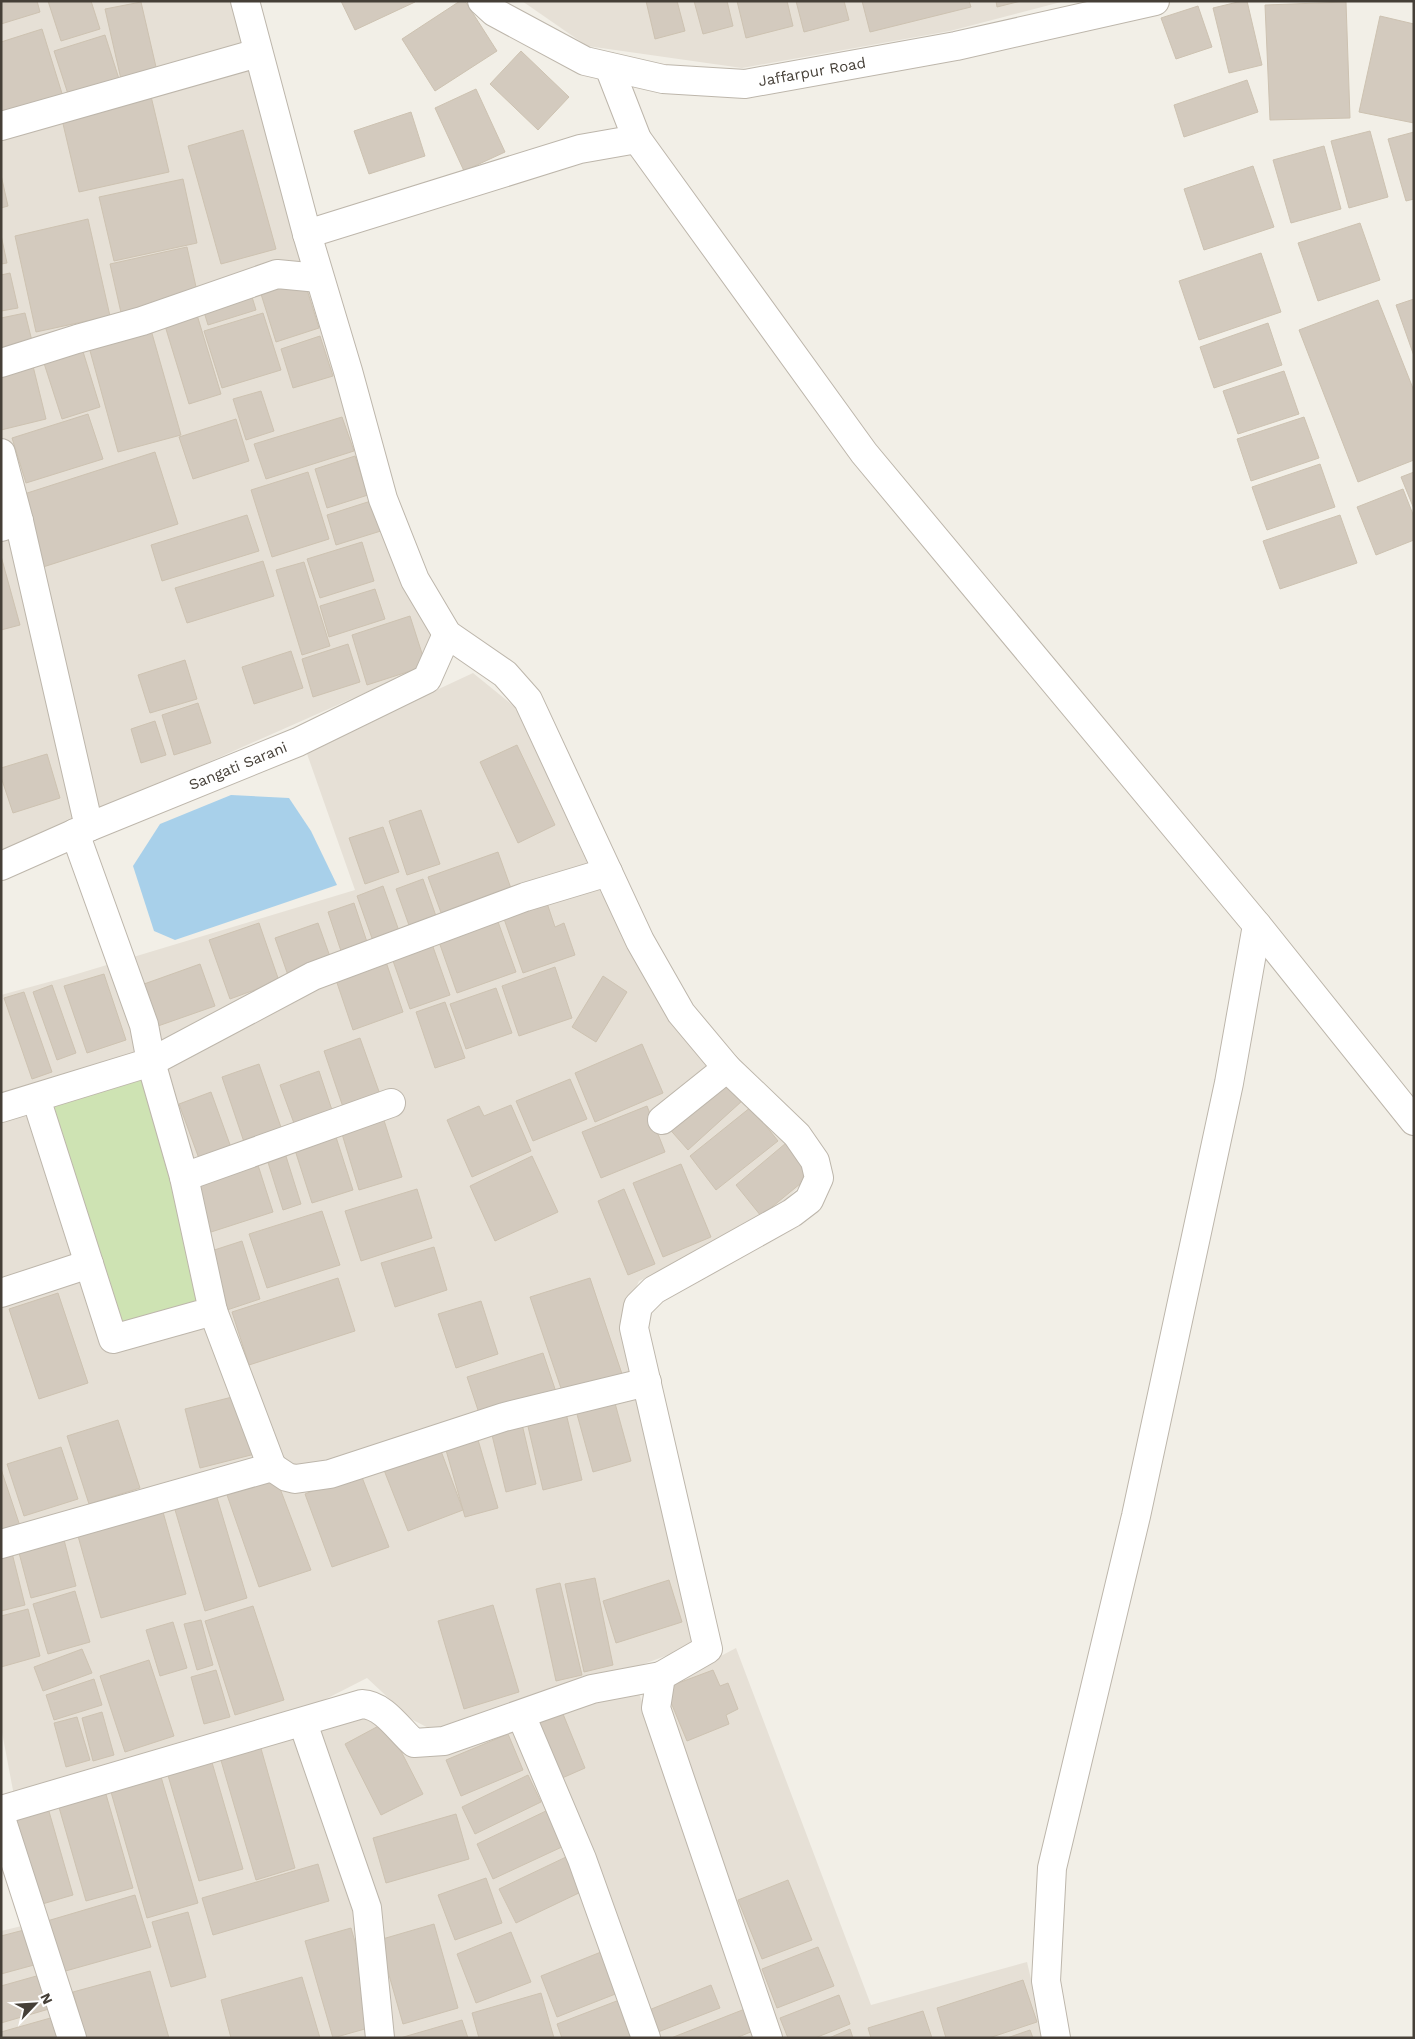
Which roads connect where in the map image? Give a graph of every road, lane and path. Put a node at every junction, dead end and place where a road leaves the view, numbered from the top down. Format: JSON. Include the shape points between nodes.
{"nodes":[{"id":1,"x":245,"y":1,"type":"edge"},
{"id":2,"x":1155,"y":1,"type":"edge"},
{"id":3,"x":498,"y":5,"type":"edge"},
{"id":4,"x":258,"y":53,"type":"junction"},
{"id":5,"x":609,"y":67,"type":"junction"},
{"id":6,"x":1,"y":126,"type":"edge"},
{"id":7,"x":637,"y":139,"type":"junction"},
{"id":8,"x":307,"y":234,"type":"junction"},
{"id":9,"x":319,"y":278,"type":"junction"},
{"id":10,"x":1,"y":363,"type":"edge"},
{"id":11,"x":1,"y":453,"type":"edge"},
{"id":12,"x":10,"y":524,"type":"edge"},
{"id":13,"x":447,"y":634,"type":"junction"},
{"id":14,"x":82,"y":830,"type":"junction"},
{"id":15,"x":1,"y":866,"type":"edge"},
{"id":16,"x":608,"y":872,"type":"junction"},
{"id":17,"x":1257,"y":925,"type":"junction"},
{"id":18,"x":151,"y":1062,"type":"junction"},
{"id":19,"x":727,"y":1068,"type":"junction"},
{"id":20,"x":36,"y":1098,"type":"junction"},
{"id":21,"x":391,"y":1103,"type":"dead end"},
{"id":22,"x":1,"y":1108,"type":"edge"},
{"id":23,"x":662,"y":1120,"type":"dead end"},
{"id":24,"x":1414,"y":1121,"type":"edge"},
{"id":25,"x":184,"y":1177,"type":"junction"},
{"id":26,"x":89,"y":1264,"type":"junction"},
{"id":27,"x":1,"y":1293,"type":"edge"},
{"id":28,"x":213,"y":1311,"type":"junction"},
{"id":29,"x":647,"y":1382,"type":"junction"},
{"id":30,"x":272,"y":1466,"type":"junction"},
{"id":31,"x":1,"y":1544,"type":"edge"},
{"id":32,"x":661,"y":1676,"type":"junction"},
{"id":33,"x":520,"y":1715,"type":"junction"},
{"id":34,"x":303,"y":1723,"type":"junction"},
{"id":35,"x":1,"y":1810,"type":"edge"},
{"id":36,"x":1,"y":1818,"type":"edge"},
{"id":37,"x":72,"y":2038,"type":"edge"},
{"id":38,"x":380,"y":2038,"type":"edge"},
{"id":39,"x":646,"y":2038,"type":"edge"},
{"id":40,"x":768,"y":2038,"type":"edge"},
{"id":41,"x":1056,"y":2038,"type":"edge"}],
"edges":[{"from":1,"to":4,"type":"street"},
{"from":2,"to":5,"type":"street","name":"Jaffarpur Road","via":[[956,46],[745,84],[663,79]]},
{"from":3,"to":5,"type":"street","name":"Jaffarpur Road","via":[[585,61]]},
{"from":4,"to":6,"type":"street"},
{"from":4,"to":8,"type":"street"},
{"from":5,"to":7,"type":"street"},
{"from":7,"to":8,"type":"street","via":[[580,149]]},
{"from":7,"to":17,"type":"street","via":[[864,453]]},
{"from":8,"to":9,"type":"street"},
{"from":9,"to":10,"type":"street","via":[[277,274],[142,321]]},
{"from":9,"to":13,"type":"street","via":[[384,499],[415,580]]},
{"from":11,"to":12,"type":"street"},
{"from":12,"to":14,"type":"street"},
{"from":13,"to":14,"type":"street","name":"Sangati Sarani","via":[[427,679],[298,742]]},
{"from":13,"to":16,"type":"street","via":[[505,674],[528,700]]},
{"from":14,"to":15,"type":"street","name":"Sangati Sarani"},
{"from":14,"to":18,"type":"street","via":[[144,1026]]},
{"from":16,"to":18,"type":"street","via":[[498,906],[314,976]]},
{"from":16,"to":19,"type":"street","via":[[640,940],[681,1013]]},
{"from":17,"to":24,"type":"street"},
{"from":17,"to":41,"type":"street","via":[[1229,1083],[1138,1507],[1052,1868],[1046,1981]]},
{"from":18,"to":20,"type":"street"},
{"from":18,"to":25,"type":"street"},
{"from":19,"to":23,"type":"street"},
{"from":19,"to":29,"type":"street","via":[[797,1134],[815,1161],[819,1178],[809,1200],[792,1213],[654,1290],[638,1306],[634,1328]]},
{"from":20,"to":22,"type":"street"},
{"from":20,"to":26,"type":"street"},
{"from":21,"to":25,"type":"street"},
{"from":25,"to":28,"type":"street"},
{"from":26,"to":27,"type":"street"},
{"from":26,"to":28,"type":"street","via":[[113,1339]]},
{"from":28,"to":30,"type":"street"},
{"from":29,"to":30,"type":"street","via":[[504,1417],[330,1474],[295,1479]]},
{"from":29,"to":32,"type":"street","via":[[708,1649]]},
{"from":30,"to":31,"type":"street"},
{"from":32,"to":33,"type":"street","via":[[592,1689]]},
{"from":32,"to":40,"type":"street","via":[[656,1708]]},
{"from":33,"to":34,"type":"street","via":[[444,1740],[421,1744],[414,1743],[371,1704]]},
{"from":33,"to":39,"type":"street","via":[[582,1859]]},
{"from":34,"to":35,"type":"street"},
{"from":34,"to":38,"type":"street","via":[[367,1908]]},
{"from":36,"to":37,"type":"street"}]}
